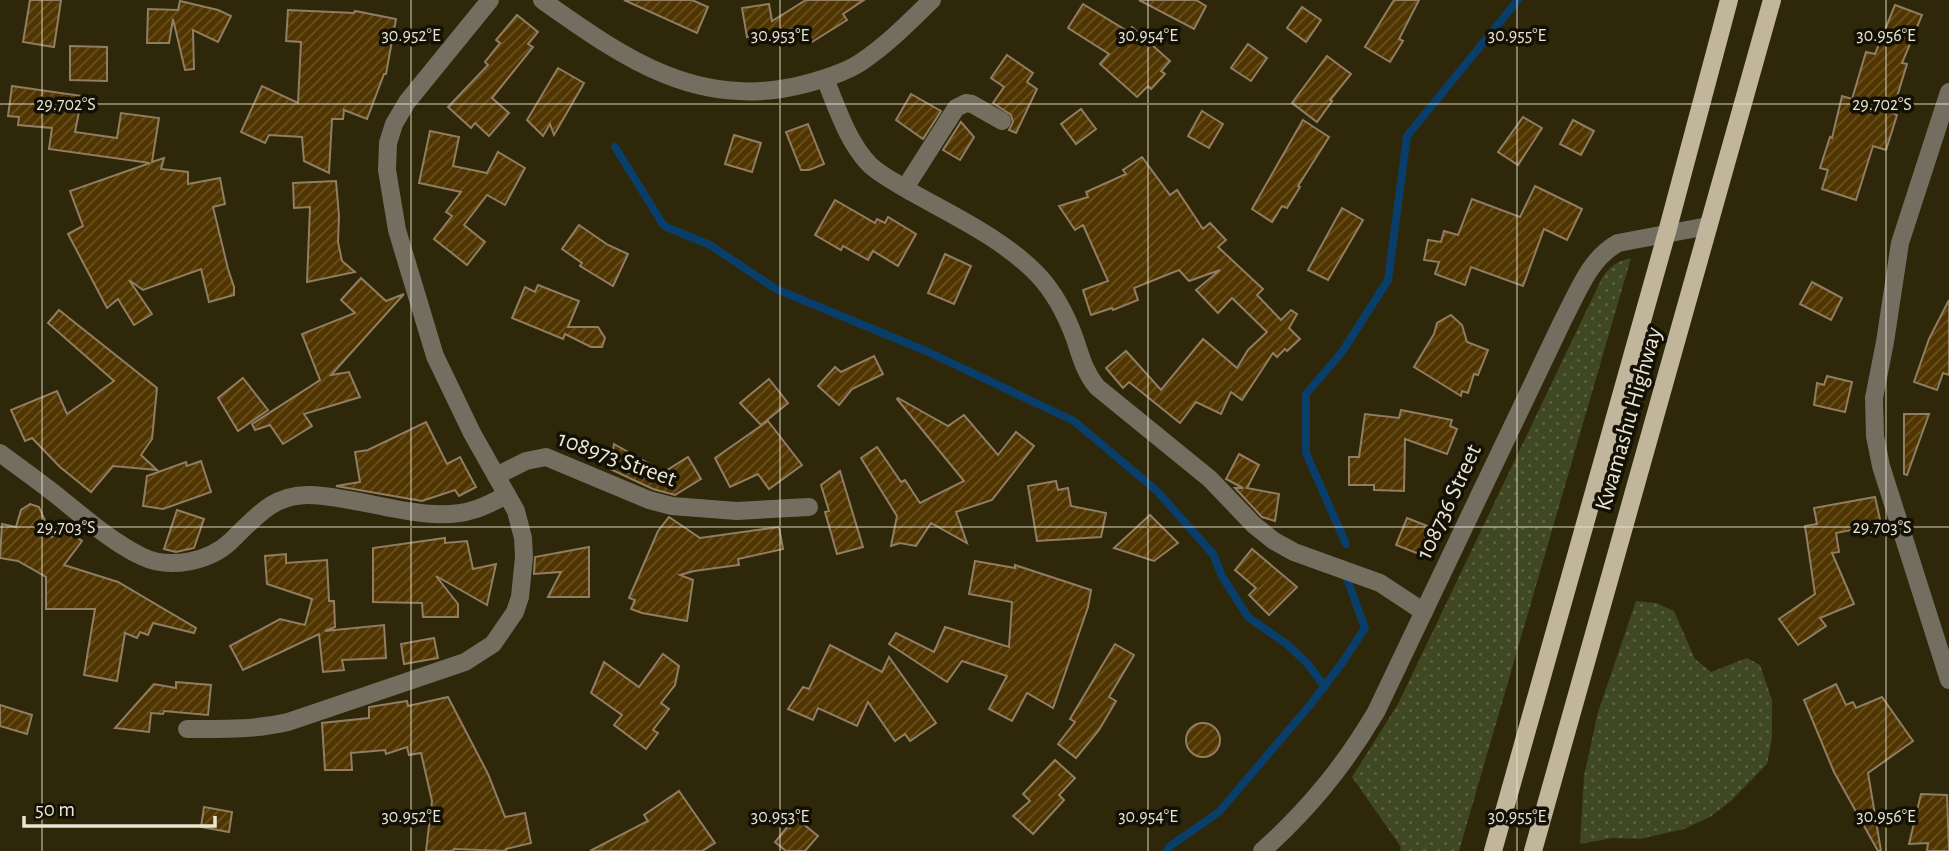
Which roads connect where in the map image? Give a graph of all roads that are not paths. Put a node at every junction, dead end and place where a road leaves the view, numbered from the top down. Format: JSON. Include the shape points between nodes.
{"nodes":[{"id":1,"x":491,"y":0,"type":"edge"},
{"id":2,"x":542,"y":0,"type":"edge"},
{"id":3,"x":932,"y":0,"type":"edge"},
{"id":4,"x":1729,"y":0,"type":"edge"},
{"id":5,"x":1772,"y":0,"type":"edge"},
{"id":6,"x":825,"y":79,"type":"junction"},
{"id":7,"x":1949,"y":92,"type":"edge"},
{"id":8,"x":1002,"y":121,"type":"dead end"},
{"id":9,"x":905,"y":188,"type":"junction"},
{"id":10,"x":1708,"y":226,"type":"junction"},
{"id":11,"x":1667,"y":232,"type":"junction"},
{"id":12,"x":0,"y":453,"type":"edge"},
{"id":13,"x":496,"y":476,"type":"junction"},
{"id":14,"x":507,"y":495,"type":"junction"},
{"id":15,"x":809,"y":507,"type":"dead end"},
{"id":16,"x":1424,"y":611,"type":"junction"},
{"id":17,"x":1949,"y":680,"type":"edge"},
{"id":18,"x":187,"y":729,"type":"dead end"},
{"id":19,"x":1262,"y":851,"type":"edge"},
{"id":20,"x":1493,"y":851,"type":"edge"},
{"id":21,"x":1533,"y":851,"type":"edge"}],
"edges":[{"from":1,"to":13,"type":"street","via":[[407,102],[391,134],[387,170],[397,230],[435,355]]},
{"from":2,"to":6,"type":"street","via":[[602,43],[672,79],[750,92]]},
{"from":3,"to":6,"type":"street","via":[[862,62]]},
{"from":4,"to":11,"type":"main road","name":"Kwamashu Highway"},
{"from":5,"to":10,"type":"main road","name":"Kwamashu Highway"},
{"from":6,"to":9,"type":"street","via":[[845,127],[869,164]]},
{"from":7,"to":17,"type":"street","via":[[1900,243],[1874,398],[1881,466]]},
{"from":8,"to":9,"type":"street","via":[[972,104],[956,107]]},
{"from":9,"to":16,"type":"street","via":[[991,238],[1027,265],[1055,298],[1088,377],[1210,479],[1254,525],[1294,552],[1380,583]]},
{"from":10,"to":11,"type":"street","name":"108736 Street"},
{"from":10,"to":21,"type":"main road","name":"Kwamashu Highway"},
{"from":11,"to":16,"type":"street","name":"108736 Street","via":[[1618,243],[1596,260]]},
{"from":11,"to":20,"type":"main road","name":"Kwamashu Highway"},
{"from":12,"to":14,"type":"street","via":[[133,551],[167,562],[207,557],[271,503],[287,498],[328,496],[428,513],[455,513]]},
{"from":13,"to":14,"type":"street"},
{"from":13,"to":15,"type":"street","name":"108973 Street","via":[[526,461],[547,457],[672,506],[737,511]]},
{"from":14,"to":18,"type":"street","via":[[523,538],[523,581],[515,612],[493,644],[465,662],[288,722],[240,729]]},
{"from":16,"to":19,"type":"street","name":"108736 Street","via":[[1355,747],[1330,782]]}]}
